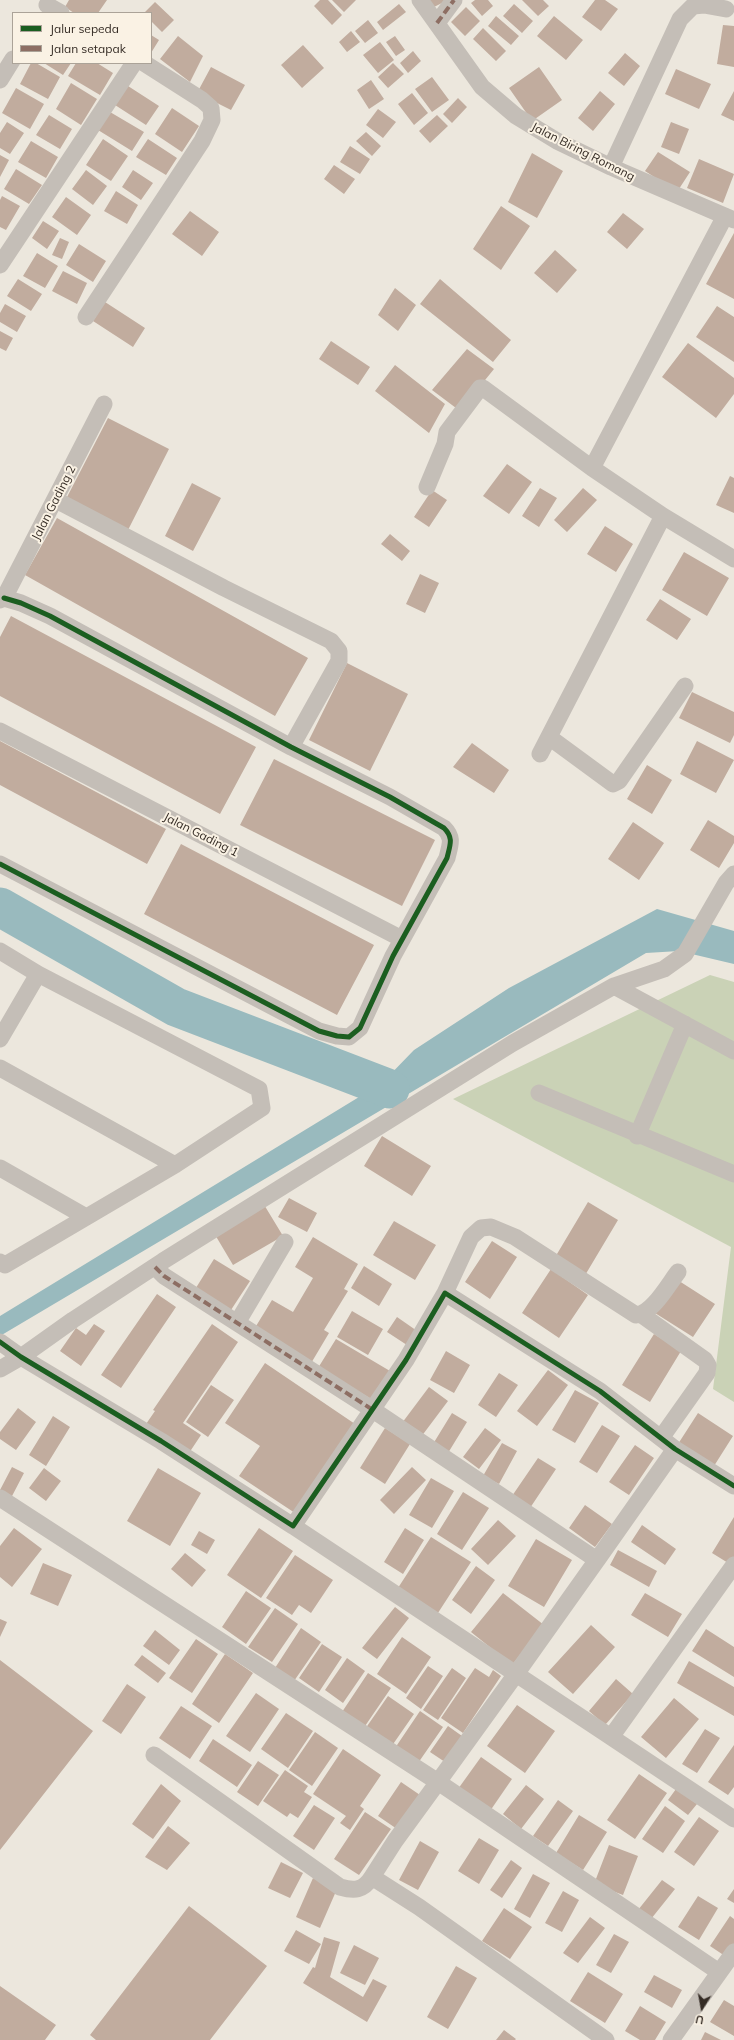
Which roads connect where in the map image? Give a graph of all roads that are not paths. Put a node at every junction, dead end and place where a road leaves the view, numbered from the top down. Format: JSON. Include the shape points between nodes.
{"nodes":[{"id":1,"x":420,"y":0,"type":"edge"},
{"id":2,"x":454,"y":0,"type":"edge"},
{"id":3,"x":726,"y":9,"type":"dead end"},
{"id":4,"x":438,"y":23,"type":"junction"},
{"id":5,"x":12,"y":61,"type":"edge"},
{"id":6,"x":133,"y":64,"type":"edge"},
{"id":7,"x":146,"y":64,"type":"edge"},
{"id":8,"x":0,"y":80,"type":"edge"},
{"id":9,"x":611,"y":167,"type":"junction"},
{"id":10,"x":730,"y":218,"type":"edge"},
{"id":11,"x":0,"y":265,"type":"edge"},
{"id":12,"x":86,"y":317,"type":"dead end"},
{"id":13,"x":104,"y":404,"type":"dead end"},
{"id":14,"x":592,"y":468,"type":"junction"},
{"id":15,"x":427,"y":487,"type":"dead end"},
{"id":16,"x":56,"y":500,"type":"junction"},
{"id":17,"x":663,"y":516,"type":"junction"},
{"id":18,"x":734,"y":559,"type":"edge"},
{"id":19,"x":2,"y":599,"type":"edge"},
{"id":20,"x":685,"y":686,"type":"dead end"},
{"id":21,"x":0,"y":731,"type":"edge"},
{"id":22,"x":549,"y":737,"type":"junction"},
{"id":23,"x":291,"y":747,"type":"junction"},
{"id":24,"x":540,"y":754,"type":"dead end"},
{"id":25,"x":0,"y":864,"type":"edge"},
{"id":26,"x":734,"y":874,"type":"edge"},
{"id":27,"x":402,"y":939,"type":"junction"},
{"id":28,"x":0,"y":951,"type":"edge"},
{"id":29,"x":38,"y":974,"type":"junction"},
{"id":30,"x":614,"y":986,"type":"junction"},
{"id":31,"x":685,"y":1024,"type":"junction"},
{"id":32,"x":0,"y":1039,"type":"edge"},
{"id":33,"x":734,"y":1051,"type":"edge"},
{"id":34,"x":0,"y":1068,"type":"edge"},
{"id":35,"x":539,"y":1093,"type":"dead end"},
{"id":36,"x":637,"y":1136,"type":"junction"},
{"id":37,"x":175,"y":1165,"type":"junction"},
{"id":38,"x":0,"y":1168,"type":"edge"},
{"id":39,"x":734,"y":1174,"type":"edge"},
{"id":40,"x":86,"y":1217,"type":"junction"},
{"id":41,"x":285,"y":1242,"type":"dead end"},
{"id":42,"x":0,"y":1262,"type":"edge"},
{"id":43,"x":155,"y":1267,"type":"junction"},
{"id":44,"x":678,"y":1272,"type":"dead end"},
{"id":45,"x":445,"y":1293,"type":"junction"},
{"id":46,"x":642,"y":1315,"type":"junction"},
{"id":47,"x":237,"y":1323,"type":"junction"},
{"id":48,"x":1,"y":1343,"type":"edge"},
{"id":49,"x":21,"y":1357,"type":"junction"},
{"id":50,"x":0,"y":1369,"type":"edge"},
{"id":51,"x":373,"y":1410,"type":"junction"},
{"id":52,"x":661,"y":1438,"type":"junction"},
{"id":53,"x":675,"y":1449,"type":"junction"},
{"id":54,"x":734,"y":1486,"type":"edge"},
{"id":55,"x":0,"y":1498,"type":"edge"},
{"id":56,"x":293,"y":1526,"type":"junction"},
{"id":57,"x":597,"y":1560,"type":"junction"},
{"id":58,"x":734,"y":1565,"type":"edge"},
{"id":59,"x":516,"y":1674,"type":"junction"},
{"id":60,"x":611,"y":1737,"type":"junction"},
{"id":61,"x":154,"y":1755,"type":"dead end"},
{"id":62,"x":438,"y":1782,"type":"junction"},
{"id":63,"x":734,"y":1819,"type":"edge"},
{"id":64,"x":372,"y":1877,"type":"junction"},
{"id":65,"x":734,"y":1952,"type":"edge"},
{"id":66,"x":719,"y":1972,"type":"junction"},
{"id":67,"x":606,"y":2040,"type":"edge"},
{"id":68,"x":670,"y":2040,"type":"edge"}],
"edges":[{"from":1,"to":4,"type":"street","name":"Jalan Biring Romang"},
{"from":2,"to":4,"type":"street"},
{"from":3,"to":9,"type":"street","via":[[693,6],[680,19]]},
{"from":4,"to":9,"type":"street","name":"Jalan Biring Romang","via":[[476,80],[488,93],[537,129]]},
{"from":5,"to":8,"type":"street"},
{"from":6,"to":11,"type":"street"},
{"from":7,"to":12,"type":"street","via":[[202,100],[211,108],[212,120],[202,141]]},
{"from":9,"to":10,"type":"street","name":"Jalan Biring Romang"},
{"from":10,"to":14,"type":"street"},
{"from":13,"to":16,"type":"street","name":"Jalan Gading 2"},
{"from":14,"to":15,"type":"street","via":[[480,388],[447,432],[445,444]]},
{"from":14,"to":17,"type":"street"},
{"from":16,"to":19,"type":"street","name":"Jalan Gading 2"},
{"from":16,"to":23,"type":"street","via":[[331,641],[339,651],[339,661]]},
{"from":17,"to":18,"type":"street"},
{"from":17,"to":22,"type":"street"},
{"from":19,"to":23,"type":"street","via":[[21,603],[50,616]]},
{"from":20,"to":22,"type":"street","via":[[618,781],[613,784]]},
{"from":21,"to":27,"type":"street","name":"Jalan Gading 1"},
{"from":22,"to":24,"type":"street"},
{"from":23,"to":27,"type":"street","via":[[390,796],[450,834],[452,840],[447,858]]},
{"from":25,"to":27,"type":"street","via":[[319,1030],[336,1036],[349,1037],[360,1028]]},
{"from":26,"to":30,"type":"street","via":[[703,919],[685,954],[664,969]]},
{"from":28,"to":29,"type":"street"},
{"from":29,"to":32,"type":"street"},
{"from":29,"to":37,"type":"street","via":[[259,1089],[262,1108]]},
{"from":30,"to":31,"type":"street"},
{"from":30,"to":43,"type":"street","via":[[431,1092]]},
{"from":31,"to":33,"type":"street"},
{"from":31,"to":36,"type":"street"},
{"from":34,"to":37,"type":"street"},
{"from":35,"to":36,"type":"street"},
{"from":36,"to":39,"type":"street"},
{"from":37,"to":40,"type":"street"},
{"from":38,"to":40,"type":"street"},
{"from":40,"to":42,"type":"street","via":[[5,1265]]},
{"from":41,"to":47,"type":"street"},
{"from":43,"to":47,"type":"street","via":[[164,1276]]},
{"from":43,"to":49,"type":"street"},
{"from":44,"to":46,"type":"street","via":[[649,1310]]},
{"from":45,"to":46,"type":"street","via":[[471,1237],[481,1228],[491,1227],[515,1237],[636,1315]]},
{"from":45,"to":51,"type":"street"},
{"from":45,"to":52,"type":"street","via":[[600,1392]]},
{"from":46,"to":52,"type":"street","via":[[705,1360],[708,1366],[707,1372]]},
{"from":47,"to":51,"type":"street"},
{"from":48,"to":49,"type":"street"},
{"from":49,"to":50,"type":"street"},
{"from":49,"to":56,"type":"street","via":[[161,1441]]},
{"from":51,"to":56,"type":"street"},
{"from":51,"to":57,"type":"street"},
{"from":52,"to":53,"type":"street"},
{"from":53,"to":54,"type":"street"},
{"from":53,"to":57,"type":"street"},
{"from":55,"to":62,"type":"street"},
{"from":56,"to":59,"type":"street"},
{"from":57,"to":59,"type":"street"},
{"from":58,"to":60,"type":"street"},
{"from":59,"to":60,"type":"street"},
{"from":59,"to":62,"type":"street"},
{"from":60,"to":63,"type":"street"},
{"from":61,"to":64,"type":"street","via":[[340,1887],[361,1889]]},
{"from":62,"to":64,"type":"street"},
{"from":62,"to":66,"type":"street"},
{"from":64,"to":67,"type":"street","via":[[419,1907]]},
{"from":65,"to":66,"type":"street"},
{"from":66,"to":68,"type":"street"}]}
